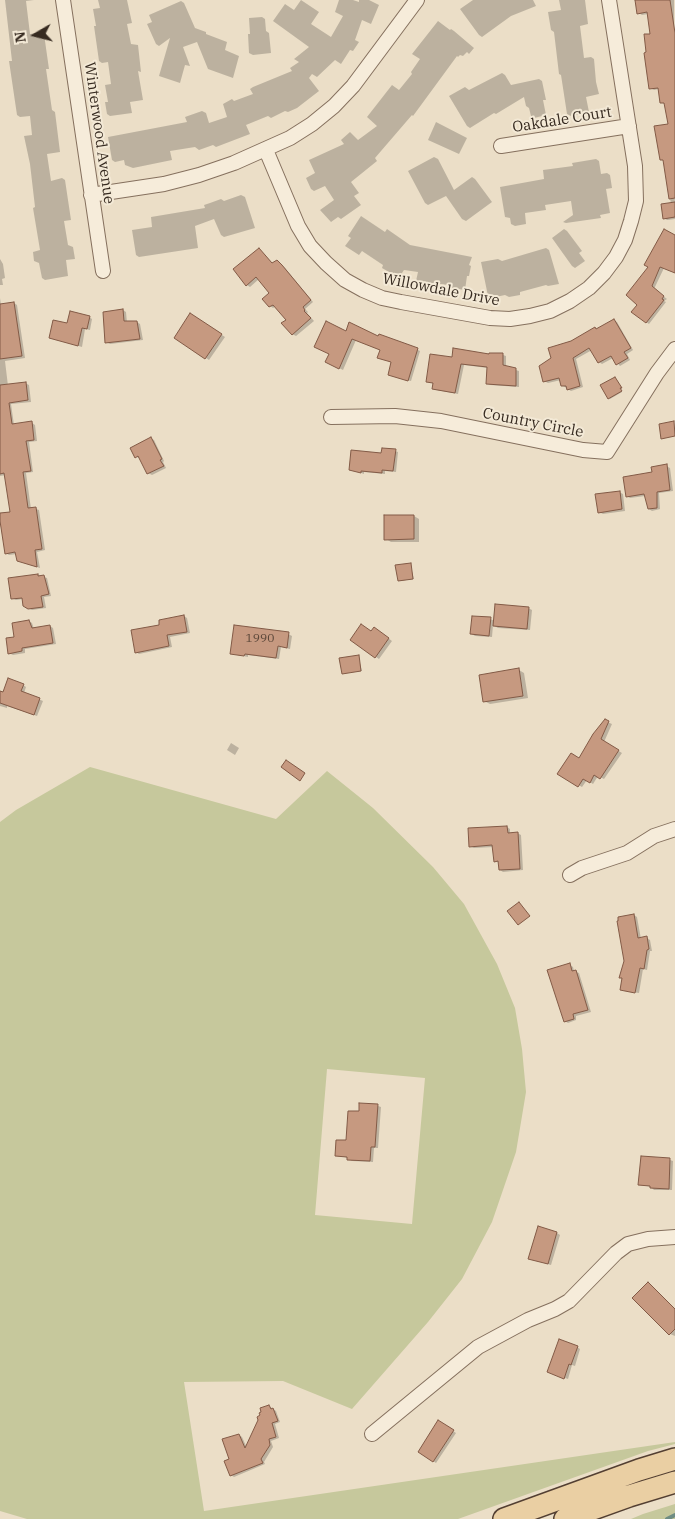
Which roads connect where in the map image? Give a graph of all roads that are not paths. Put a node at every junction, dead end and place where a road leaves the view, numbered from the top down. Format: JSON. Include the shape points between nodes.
{"nodes":[{"id":1,"x":63,"y":0,"type":"edge"},
{"id":2,"x":416,"y":0,"type":"edge"},
{"id":3,"x":610,"y":0,"type":"edge"},
{"id":4,"x":629,"y":126,"type":"junction"},
{"id":5,"x":501,"y":146,"type":"dead end"},
{"id":6,"x":266,"y":150,"type":"junction"},
{"id":7,"x":91,"y":195,"type":"junction"},
{"id":8,"x":103,"y":271,"type":"dead end"},
{"id":9,"x":675,"y":349,"type":"edge"},
{"id":10,"x":331,"y":417,"type":"dead end"},
{"id":11,"x":675,"y":828,"type":"edge"},
{"id":12,"x":570,"y":875,"type":"dead end"},
{"id":13,"x":675,"y":1237,"type":"edge"},
{"id":14,"x":372,"y":1434,"type":"dead end"},
{"id":15,"x":675,"y":1459,"type":"edge"},
{"id":16,"x":675,"y":1482,"type":"edge"},
{"id":17,"x":589,"y":1488,"type":"junction"},
{"id":18,"x":504,"y":1519,"type":"edge"},
{"id":19,"x":528,"y":1519,"type":"edge"},
{"id":20,"x":565,"y":1519,"type":"edge"}],
"edges":[{"from":1,"to":7,"type":"street","name":"Winterwood Avenue"},
{"from":2,"to":6,"type":"street","via":[[353,86],[334,106],[312,124]]},
{"from":3,"to":4,"type":"street","name":"Willowdale Drive"},
{"from":4,"to":5,"type":"street","name":"Oakdale Court"},
{"from":4,"to":6,"type":"street","name":"Willowdale Drive","via":[[636,174],[636,201],[632,222],[616,257],[589,288],[570,301],[550,311],[510,319],[382,298],[345,280],[310,246],[298,226]]},
{"from":6,"to":7,"type":"street","via":[[199,175]]},
{"from":7,"to":8,"type":"street","name":"Winterwood Avenue"},
{"from":9,"to":10,"type":"street","name":"Country Circle","via":[[607,452],[414,418]]},
{"from":11,"to":12,"type":"street","via":[[654,836],[627,853]]},
{"from":13,"to":14,"type":"street","via":[[628,1244],[570,1301],[478,1347]]},
{"from":15,"to":17,"type":"main road"},
{"from":16,"to":20,"type":"main road"},
{"from":17,"to":18,"type":"main road"},
{"from":17,"to":19,"type":"main road"}]}
